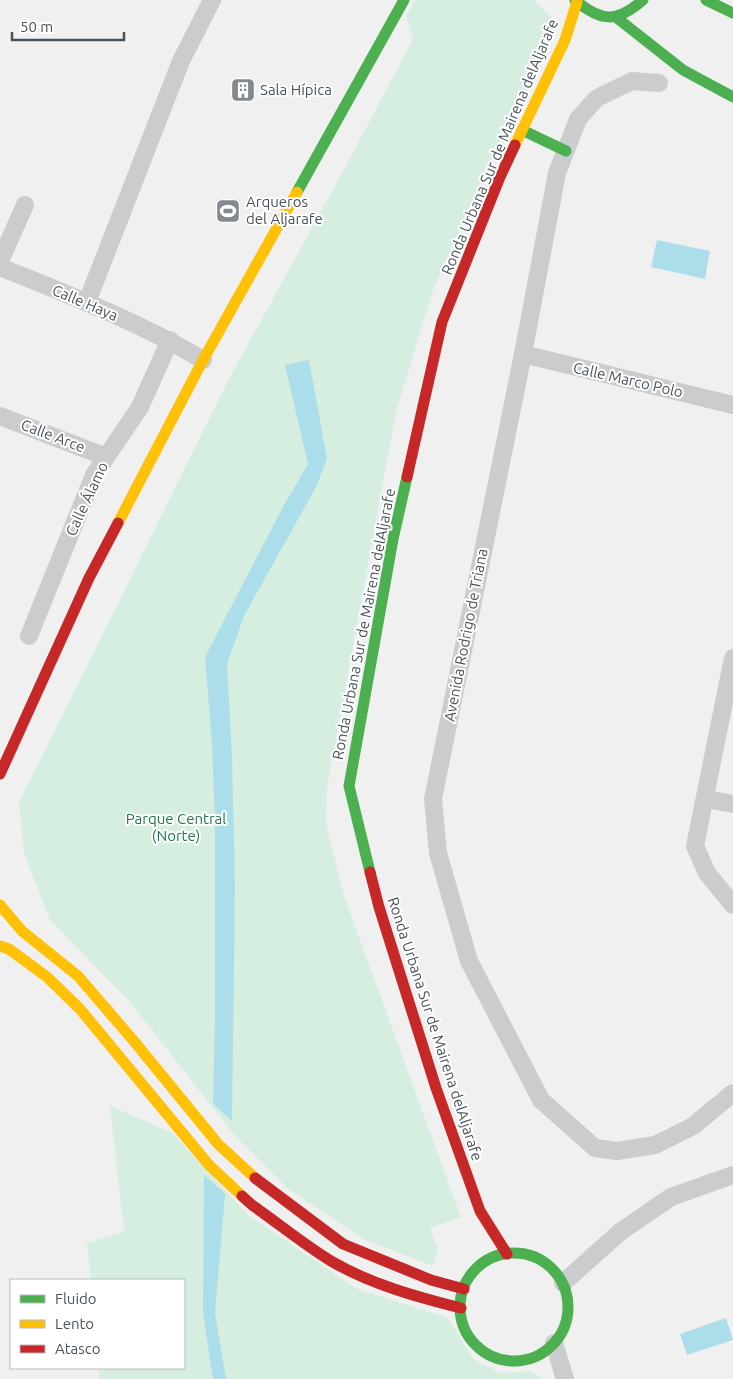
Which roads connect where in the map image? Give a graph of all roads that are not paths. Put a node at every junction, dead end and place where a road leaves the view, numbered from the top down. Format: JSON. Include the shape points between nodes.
{"nodes":[{"id":1,"x":212,"y":0,"type":"edge"},
{"id":2,"x":404,"y":0,"type":"edge"},
{"id":3,"x":643,"y":0,"type":"edge"},
{"id":4,"x":706,"y":0,"type":"edge"},
{"id":5,"x":576,"y":1,"type":"edge"},
{"id":6,"x":733,"y":13,"type":"edge"},
{"id":7,"x":617,"y":18,"type":"junction"},
{"id":8,"x":659,"y":83,"type":"dead end"},
{"id":9,"x":733,"y":97,"type":"edge"},
{"id":10,"x":522,"y":130,"type":"junction"},
{"id":11,"x":566,"y":150,"type":"junction"},
{"id":12,"x":25,"y":205,"type":"dead end"},
{"id":13,"x":0,"y":261,"type":"edge"},
{"id":14,"x":0,"y":267,"type":"edge"},
{"id":15,"x":87,"y":302,"type":"junction"},
{"id":16,"x":170,"y":340,"type":"junction"},
{"id":17,"x":523,"y":354,"type":"junction"},
{"id":18,"x":203,"y":360,"type":"junction"},
{"id":19,"x":733,"y":405,"type":"edge"},
{"id":20,"x":0,"y":416,"type":"edge"},
{"id":21,"x":106,"y":456,"type":"junction"},
{"id":22,"x":29,"y":636,"type":"dead end"},
{"id":23,"x":732,"y":666,"type":"edge"},
{"id":24,"x":0,"y":774,"type":"edge"},
{"id":25,"x":705,"y":799,"type":"junction"},
{"id":26,"x":733,"y":804,"type":"edge"},
{"id":27,"x":0,"y":905,"type":"edge"},
{"id":28,"x":733,"y":905,"type":"edge"},
{"id":29,"x":0,"y":946,"type":"edge"},
{"id":30,"x":733,"y":1093,"type":"edge"},
{"id":31,"x":733,"y":1175,"type":"edge"},
{"id":32,"x":507,"y":1254,"type":"junction"},
{"id":33,"x":563,"y":1283,"type":"junction"},
{"id":34,"x":464,"y":1289,"type":"junction"},
{"id":35,"x":461,"y":1308,"type":"junction"},
{"id":36,"x":554,"y":1343,"type":"junction"},
{"id":37,"x":565,"y":1379,"type":"edge"}],
"edges":[{"from":1,"to":15,"type":"street","via":[[181,61]]},
{"from":2,"to":18,"type":"street"},
{"from":3,"to":7,"type":"street","via":[[633,10]]},
{"from":4,"to":6,"type":"street"},
{"from":5,"to":7,"type":"street","via":[[596,16]]},
{"from":5,"to":10,"type":"street","name":"Ronda Urbana Sur de Mairena delAljarafe","via":[[565,40]]},
{"from":7,"to":9,"type":"street","via":[[683,70]]},
{"from":8,"to":11,"type":"street","name":"Avenida Rodrigo de Triana","via":[[632,81],[597,98],[578,119]]},
{"from":10,"to":11,"type":"street"},
{"from":10,"to":32,"type":"street","name":"Ronda Urbana Sur de Mairena delAljarafe","via":[[442,322],[393,539],[349,786],[379,907],[436,1088],[480,1212]]},
{"from":11,"to":17,"type":"street","name":"Avenida Rodrigo de Triana","via":[[557,173]]},
{"from":12,"to":13,"type":"street"},
{"from":14,"to":15,"type":"street","name":"Calle Haya"},
{"from":15,"to":16,"type":"street","name":"Calle Haya"},
{"from":16,"to":18,"type":"street","name":"Calle Haya"},
{"from":16,"to":21,"type":"street","name":"Calle Álamo","via":[[140,407]]},
{"from":17,"to":19,"type":"street","name":"Calle Marco Polo"},
{"from":17,"to":30,"type":"street","name":"Avenida Rodrigo de Triana","via":[[433,799],[438,853],[469,961],[541,1100],[595,1148],[618,1150],[655,1145],[693,1126]]},
{"from":18,"to":24,"type":"street","via":[[89,578]]},
{"from":20,"to":21,"type":"street","name":"Calle Arce"},
{"from":21,"to":22,"type":"street","name":"Calle Álamo","via":[[94,475]]},
{"from":23,"to":25,"type":"street"},
{"from":25,"to":26,"type":"street"},
{"from":25,"to":28,"type":"street","via":[[696,846],[707,873]]},
{"from":27,"to":34,"type":"street","via":[[22,931],[78,976],[218,1144],[262,1185],[343,1244],[431,1280]]},
{"from":29,"to":35,"type":"street","via":[[47,977],[80,1009],[209,1165],[252,1205],[331,1262],[372,1281]]},
{"from":31,"to":33,"type":"street","via":[[671,1197],[620,1232]]},
{"from":32,"to":33,"type":"street","via":[[536,1257],[552,1268]]},
{"from":32,"to":34,"type":"street","via":[[483,1263]]},
{"from":33,"to":36,"type":"street","via":[[569,1306],[567,1322]]},
{"from":34,"to":35,"type":"street"},
{"from":35,"to":36,"type":"street","via":[[467,1332],[475,1344],[490,1356],[509,1361],[529,1359]]},
{"from":36,"to":37,"type":"street"}]}
